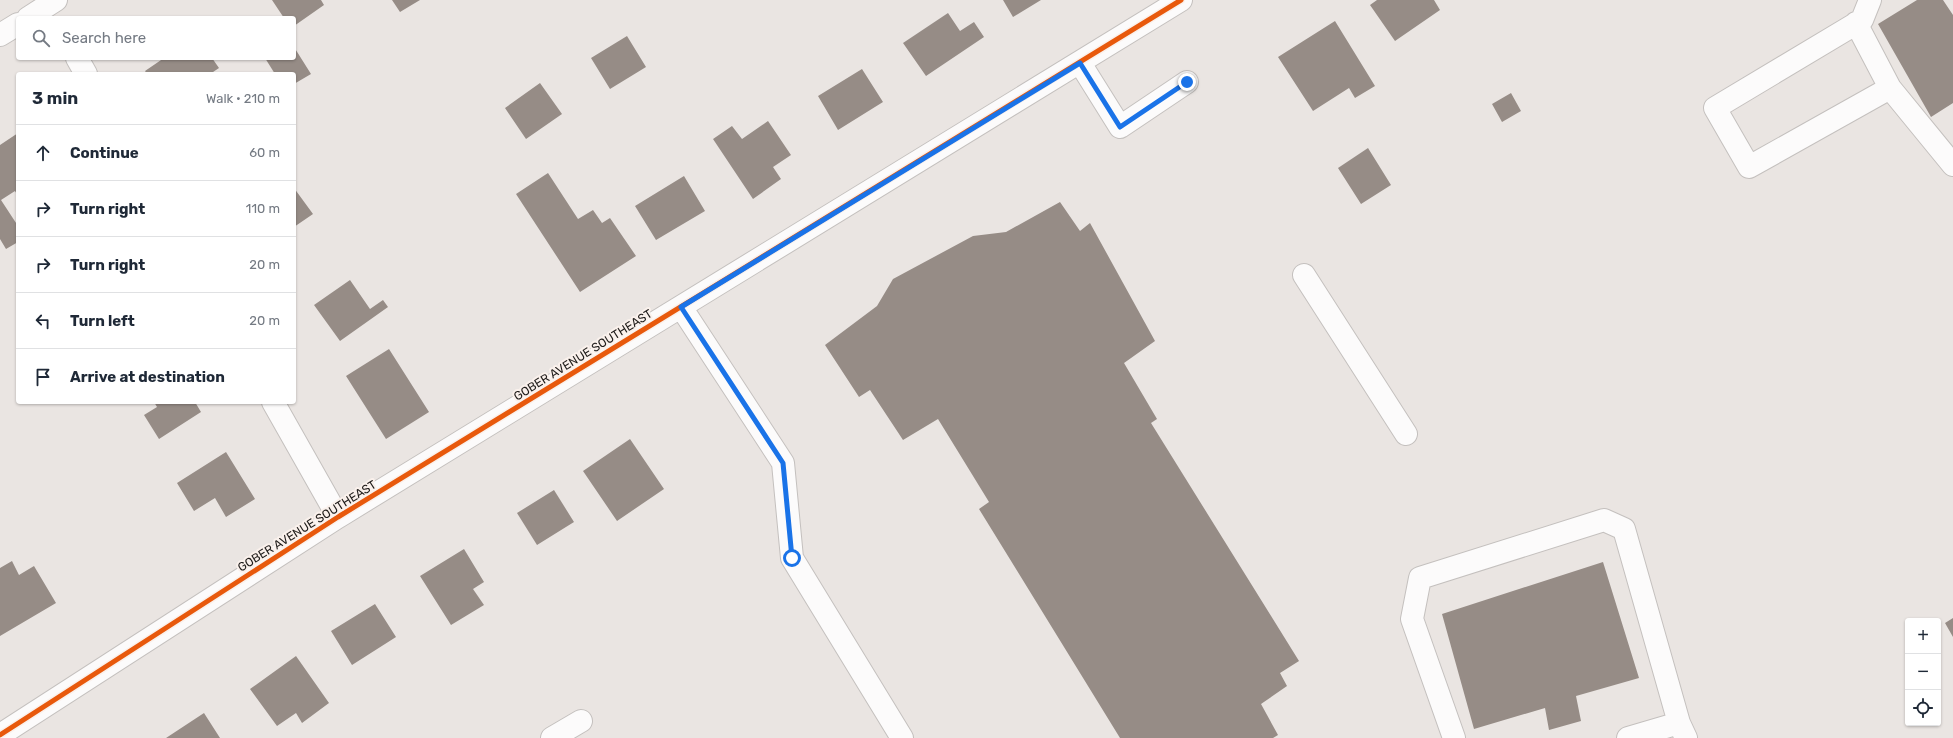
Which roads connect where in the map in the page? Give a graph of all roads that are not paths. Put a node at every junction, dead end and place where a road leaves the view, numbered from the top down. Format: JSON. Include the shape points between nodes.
{"nodes":[{"id":1,"x":1181,"y":0,"type":"edge"},
{"id":2,"x":1870,"y":0,"type":"edge"},
{"id":3,"x":51,"y":6,"type":"edge"},
{"id":4,"x":32,"y":16,"type":"edge"},
{"id":5,"x":1856,"y":23,"type":"junction"},
{"id":6,"x":16,"y":25,"type":"edge"},
{"id":7,"x":0,"y":35,"type":"edge"},
{"id":8,"x":78,"y":60,"type":"edge"},
{"id":9,"x":1080,"y":63,"type":"junction"},
{"id":10,"x":85,"y":72,"type":"edge"},
{"id":11,"x":1187,"y":82,"type":"dead end"},
{"id":12,"x":1890,"y":88,"type":"junction"},
{"id":13,"x":1953,"y":164,"type":"edge"},
{"id":14,"x":1304,"y":275,"type":"dead end"},
{"id":15,"x":681,"y":307,"type":"junction"},
{"id":16,"x":274,"y":404,"type":"edge"},
{"id":17,"x":1406,"y":434,"type":"dead end"},
{"id":18,"x":338,"y":517,"type":"junction"},
{"id":19,"x":581,"y":721,"type":"dead end"},
{"id":20,"x":1682,"y":730,"type":"edge"},
{"id":21,"x":0,"y":735,"type":"edge"},
{"id":22,"x":552,"y":738,"type":"edge"},
{"id":23,"x":902,"y":738,"type":"edge"},
{"id":24,"x":1454,"y":738,"type":"edge"},
{"id":25,"x":1628,"y":738,"type":"edge"}],
"edges":[{"from":1,"to":9,"type":"street","name":"GOBER AVENUE SOUTHEAST"},
{"from":2,"to":5,"type":"street","via":[[1862,20]]},
{"from":3,"to":4,"type":"street"},
{"from":5,"to":12,"type":"street"},
{"from":5,"to":12,"type":"street","via":[[1715,108],[1749,167]]},
{"from":6,"to":7,"type":"street"},
{"from":8,"to":10,"type":"street"},
{"from":9,"to":11,"type":"street","via":[[1120,127]]},
{"from":9,"to":15,"type":"street","name":"GOBER AVENUE SOUTHEAST"},
{"from":12,"to":13,"type":"street"},
{"from":14,"to":17,"type":"street"},
{"from":15,"to":18,"type":"street","name":"GOBER AVENUE SOUTHEAST"},
{"from":15,"to":23,"type":"street","via":[[783,463],[792,558]]},
{"from":16,"to":18,"type":"street"},
{"from":18,"to":21,"type":"street","name":"GOBER AVENUE SOUTHEAST"},
{"from":19,"to":22,"type":"street"},
{"from":20,"to":24,"type":"street","via":[[1624,529],[1604,520],[1420,578],[1412,619]]},
{"from":20,"to":25,"type":"street"}]}
